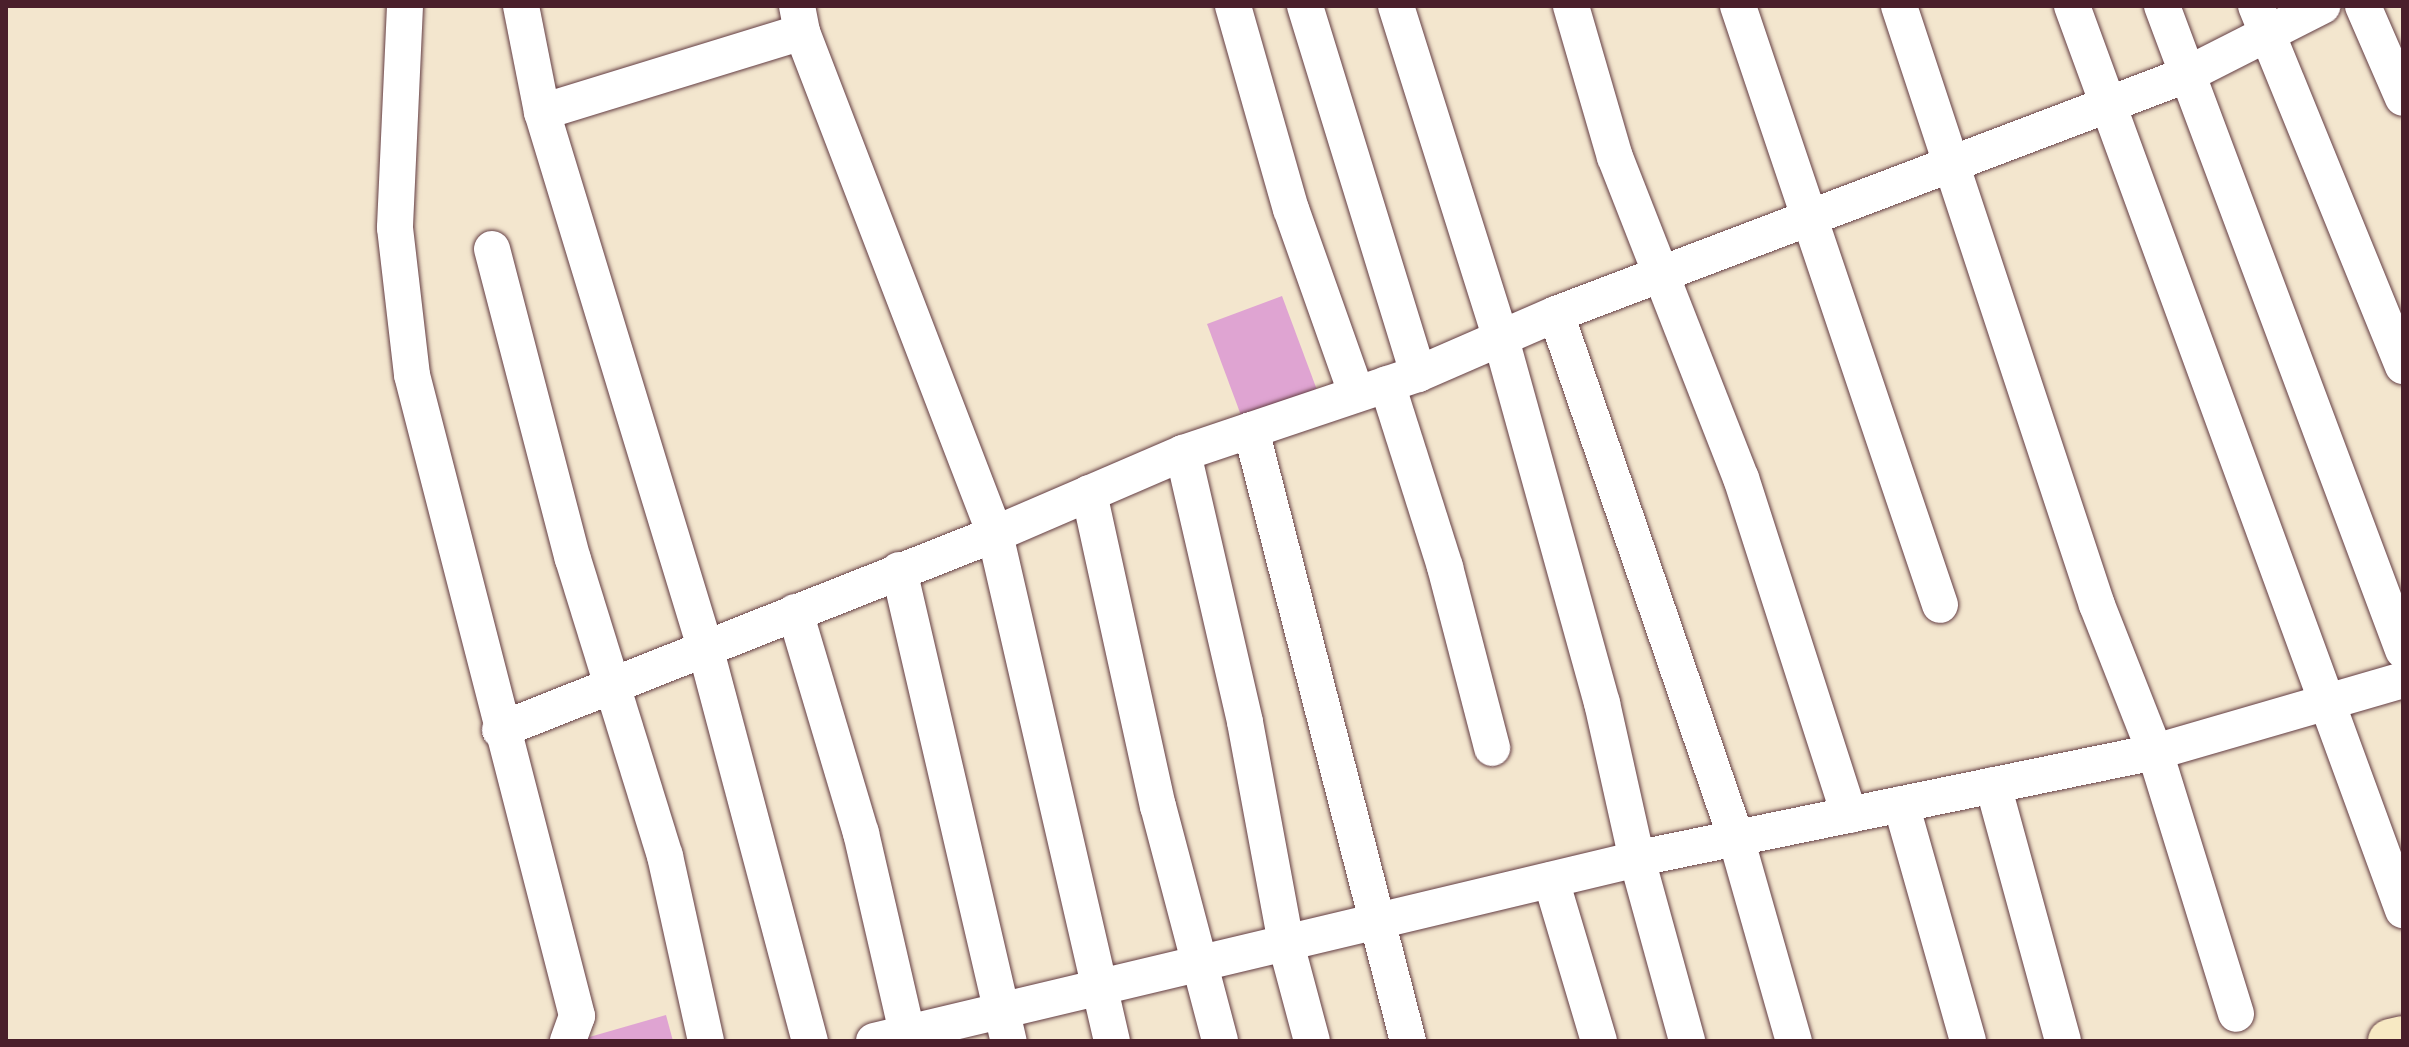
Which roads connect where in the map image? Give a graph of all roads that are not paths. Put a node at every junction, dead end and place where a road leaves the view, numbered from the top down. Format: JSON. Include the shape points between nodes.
{"nodes":[{"id":1,"x":405,"y":6,"type":"edge"},
{"id":2,"x":521,"y":6,"type":"edge"},
{"id":3,"x":1233,"y":6,"type":"edge"},
{"id":4,"x":1305,"y":6,"type":"edge"},
{"id":5,"x":1396,"y":6,"type":"edge"},
{"id":6,"x":1571,"y":6,"type":"edge"},
{"id":7,"x":1738,"y":6,"type":"edge"},
{"id":8,"x":1899,"y":6,"type":"edge"},
{"id":9,"x":2072,"y":6,"type":"edge"},
{"id":10,"x":2162,"y":6,"type":"edge"},
{"id":11,"x":2322,"y":6,"type":"edge"},
{"id":12,"x":2363,"y":6,"type":"edge"},
{"id":13,"x":800,"y":19,"type":"edge"},
{"id":14,"x":2263,"y":22,"type":"edge"},
{"id":15,"x":2186,"y":75,"type":"junction"},
{"id":16,"x":2403,"y":98,"type":"edge"},
{"id":17,"x":2109,"y":105,"type":"junction"},
{"id":18,"x":542,"y":112,"type":"junction"},
{"id":19,"x":1954,"y":166,"type":"junction"},
{"id":20,"x":1809,"y":219,"type":"junction"},
{"id":21,"x":492,"y":249,"type":"dead end"},
{"id":22,"x":1662,"y":275,"type":"junction"},
{"id":23,"x":1556,"y":314,"type":"junction"},
{"id":24,"x":1501,"y":339,"type":"junction"},
{"id":25,"x":2403,"y":366,"type":"edge"},
{"id":26,"x":1387,"y":384,"type":"junction"},
{"id":27,"x":1251,"y":430,"type":"junction"},
{"id":28,"x":1183,"y":453,"type":"junction"},
{"id":29,"x":1089,"y":493,"type":"junction"},
{"id":30,"x":995,"y":534,"type":"junction"},
{"id":31,"x":899,"y":570,"type":"junction"},
{"id":32,"x":1940,"y":605,"type":"dead end"},
{"id":33,"x":795,"y":612,"type":"junction"},
{"id":34,"x":705,"y":647,"type":"junction"},
{"id":35,"x":2403,"y":650,"type":"edge"},
{"id":36,"x":2403,"y":680,"type":"edge"},
{"id":37,"x":611,"y":688,"type":"junction"},
{"id":38,"x":2325,"y":703,"type":"junction"},
{"id":39,"x":500,"y":730,"type":"junction"},
{"id":40,"x":1492,"y":748,"type":"dead end"},
{"id":41,"x":2155,"y":752,"type":"junction"},
{"id":42,"x":1993,"y":785,"type":"junction"},
{"id":43,"x":1901,"y":804,"type":"junction"},
{"id":44,"x":1849,"y":815,"type":"junction"},
{"id":45,"x":1736,"y":838,"type":"junction"},
{"id":46,"x":1637,"y":859,"type":"junction"},
{"id":47,"x":1551,"y":880,"type":"junction"},
{"id":48,"x":2403,"y":910,"type":"edge"},
{"id":49,"x":1374,"y":923,"type":"junction"},
{"id":50,"x":1286,"y":944,"type":"junction"},
{"id":51,"x":1200,"y":964,"type":"junction"},
{"id":52,"x":1098,"y":989,"type":"junction"},
{"id":53,"x":2236,"y":1014,"type":"dead end"},
{"id":54,"x":1005,"y":1026,"type":"edge"},
{"id":55,"x":897,"y":1038,"type":"edge"},
{"id":56,"x":2403,"y":1038,"type":"edge"},
{"id":57,"x":568,"y":1041,"type":"edge"},
{"id":58,"x":706,"y":1041,"type":"edge"},
{"id":59,"x":810,"y":1041,"type":"edge"},
{"id":60,"x":1112,"y":1041,"type":"edge"},
{"id":61,"x":1220,"y":1041,"type":"edge"},
{"id":62,"x":1312,"y":1041,"type":"edge"},
{"id":63,"x":1408,"y":1041,"type":"edge"},
{"id":64,"x":1599,"y":1041,"type":"edge"},
{"id":65,"x":1687,"y":1041,"type":"edge"},
{"id":66,"x":1794,"y":1041,"type":"edge"},
{"id":67,"x":1968,"y":1041,"type":"edge"},
{"id":68,"x":2063,"y":1041,"type":"edge"},
{"id":69,"x":2390,"y":1041,"type":"edge"}],
"edges":[{"from":1,"to":39,"type":"street","via":[[395,228],[403,319],[412,375]]},
{"from":2,"to":18,"type":"street"},
{"from":3,"to":26,"type":"street","via":[[1291,209]]},
{"from":4,"to":26,"type":"street"},
{"from":5,"to":24,"type":"street"},
{"from":6,"to":22,"type":"street","via":[[1615,157]]},
{"from":7,"to":20,"type":"street"},
{"from":8,"to":19,"type":"street"},
{"from":9,"to":17,"type":"street"},
{"from":10,"to":15,"type":"street"},
{"from":11,"to":14,"type":"street"},
{"from":12,"to":16,"type":"street"},
{"from":13,"to":18,"type":"street"},
{"from":13,"to":30,"type":"street"},
{"from":14,"to":15,"type":"street"},
{"from":14,"to":25,"type":"street"},
{"from":15,"to":17,"type":"street"},
{"from":15,"to":35,"type":"street","via":[[2275,299]]},
{"from":17,"to":19,"type":"street"},
{"from":17,"to":38,"type":"street"},
{"from":18,"to":34,"type":"street"},
{"from":19,"to":20,"type":"street"},
{"from":19,"to":41,"type":"street","via":[[2097,605]]},
{"from":20,"to":22,"type":"street"},
{"from":20,"to":32,"type":"street"},
{"from":21,"to":37,"type":"street"},
{"from":22,"to":23,"type":"street"},
{"from":22,"to":44,"type":"street","via":[[1741,478]]},
{"from":23,"to":24,"type":"street"},
{"from":23,"to":45,"type":"street"},
{"from":24,"to":26,"type":"street"},
{"from":24,"to":46,"type":"street","via":[[1602,703]]},
{"from":26,"to":27,"type":"street"},
{"from":26,"to":40,"type":"street","via":[[1445,567]]},
{"from":27,"to":28,"type":"street"},
{"from":27,"to":49,"type":"street"},
{"from":28,"to":29,"type":"street"},
{"from":28,"to":50,"type":"street","via":[[1245,722]]},
{"from":29,"to":30,"type":"street"},
{"from":29,"to":51,"type":"street","via":[[1155,792]]},
{"from":30,"to":31,"type":"street"},
{"from":30,"to":52,"type":"street"},
{"from":31,"to":33,"type":"street"},
{"from":31,"to":54,"type":"street"},
{"from":33,"to":34,"type":"street"},
{"from":33,"to":55,"type":"street","via":[[854,805]]},
{"from":34,"to":37,"type":"street"},
{"from":34,"to":59,"type":"street"},
{"from":36,"to":38,"type":"street"},
{"from":37,"to":39,"type":"street"},
{"from":37,"to":58,"type":"street","via":[[665,856]]},
{"from":38,"to":41,"type":"street"},
{"from":38,"to":48,"type":"street"},
{"from":39,"to":57,"type":"street","via":[[577,1016]]},
{"from":41,"to":42,"type":"street"},
{"from":41,"to":53,"type":"street"},
{"from":42,"to":43,"type":"street"},
{"from":42,"to":68,"type":"street"},
{"from":43,"to":44,"type":"street"},
{"from":43,"to":67,"type":"street"},
{"from":44,"to":45,"type":"street"},
{"from":45,"to":46,"type":"street"},
{"from":45,"to":66,"type":"street"},
{"from":46,"to":47,"type":"street"},
{"from":46,"to":65,"type":"street"},
{"from":47,"to":49,"type":"street"},
{"from":47,"to":64,"type":"street"},
{"from":49,"to":50,"type":"street"},
{"from":49,"to":63,"type":"street"},
{"from":50,"to":51,"type":"street"},
{"from":50,"to":62,"type":"street"},
{"from":51,"to":52,"type":"street"},
{"from":51,"to":61,"type":"street"},
{"from":52,"to":54,"type":"street"},
{"from":52,"to":60,"type":"street"},
{"from":54,"to":55,"type":"street"},
{"from":56,"to":69,"type":"street"}]}
